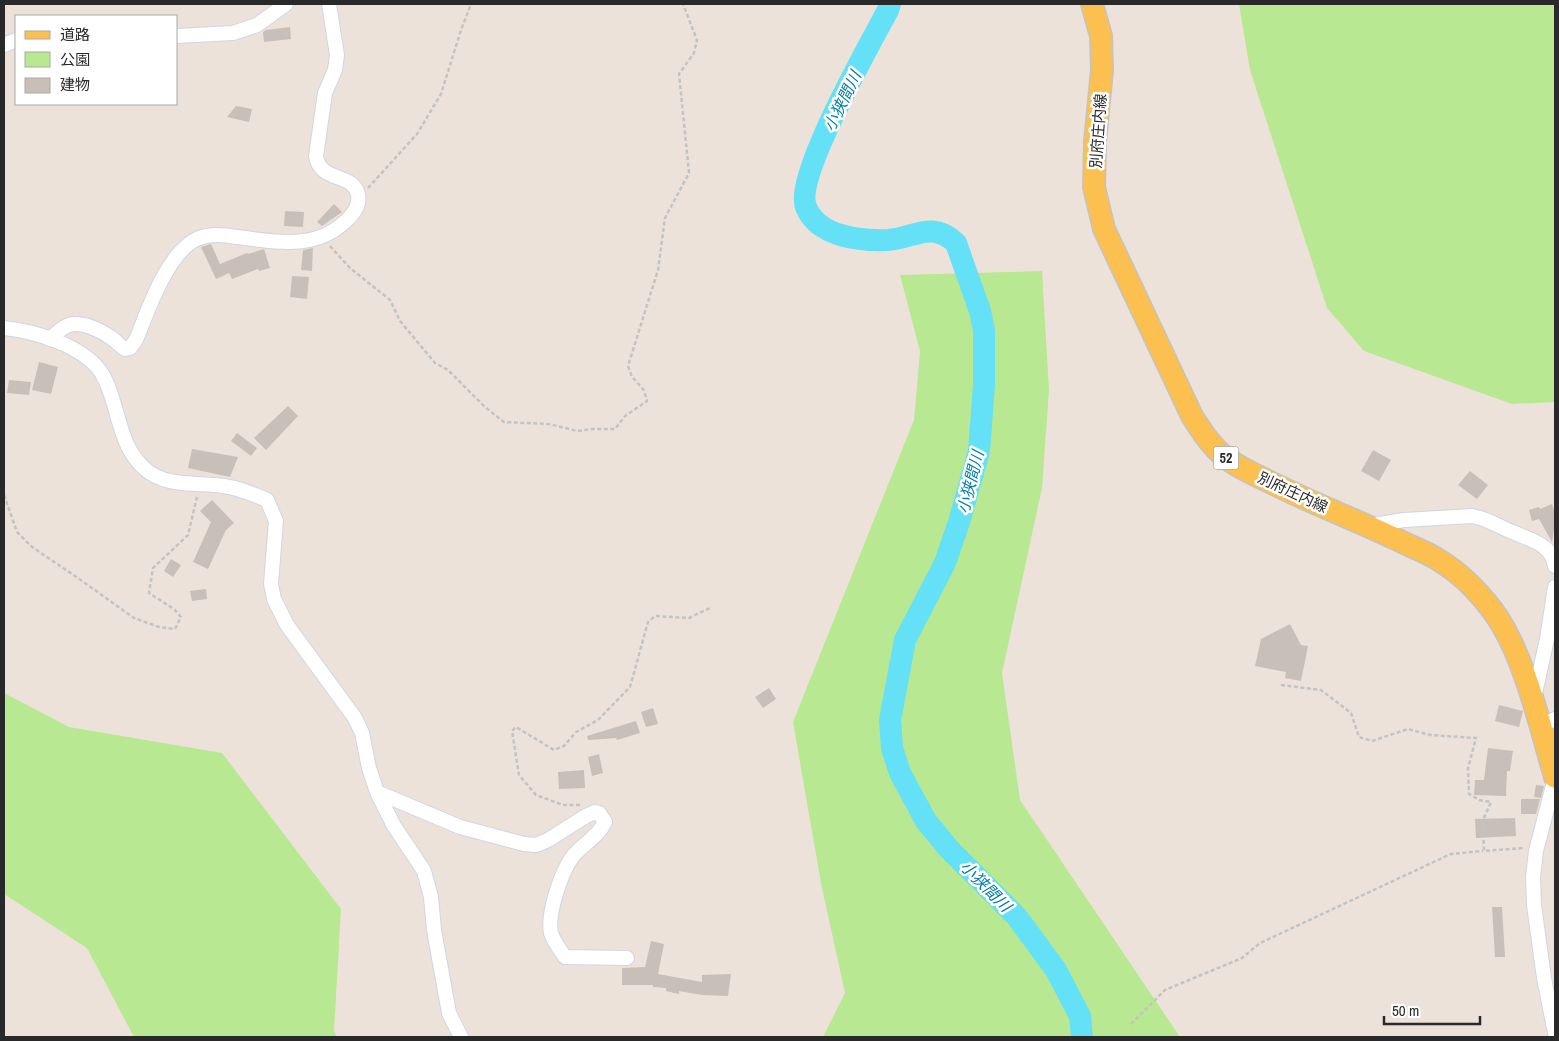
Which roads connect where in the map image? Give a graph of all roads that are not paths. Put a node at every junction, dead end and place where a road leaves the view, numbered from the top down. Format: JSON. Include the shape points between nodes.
{"nodes":[{"id":1,"x":286,"y":4,"type":"edge"},
{"id":2,"x":329,"y":4,"type":"edge"},
{"id":3,"x":1092,"y":4,"type":"edge"},
{"id":4,"x":178,"y":36,"type":"edge"},
{"id":5,"x":5,"y":327,"type":"edge"},
{"id":6,"x":50,"y":339,"type":"junction"},
{"id":7,"x":1368,"y":526,"type":"junction"},
{"id":8,"x":1555,"y":566,"type":"edge"},
{"id":9,"x":1555,"y":587,"type":"edge"},
{"id":10,"x":1533,"y":701,"type":"junction"},
{"id":11,"x":1548,"y":723,"type":"edge"},
{"id":12,"x":1555,"y":778,"type":"edge"},
{"id":13,"x":377,"y":792,"type":"junction"},
{"id":14,"x":627,"y":958,"type":"dead end"},
{"id":15,"x":1555,"y":1033,"type":"edge"},
{"id":16,"x":461,"y":1037,"type":"edge"}],
"edges":[{"from":1,"to":4,"type":"street","via":[[257,25],[233,33]]},
{"from":2,"to":6,"type":"street","via":[[337,55],[335,70],[325,93],[316,156],[322,170],[352,185],[358,194],[355,212],[313,240],[277,242],[216,235],[200,238],[189,245],[166,272],[130,348],[125,349],[97,330],[82,325],[69,325]]},
{"from":3,"to":7,"type":"main road","name":"別府庄内線","number":"52","via":[[1101,36],[1102,70],[1094,187],[1104,229],[1192,416],[1210,442],[1228,459],[1298,496]]},
{"from":5,"to":6,"type":"street"},
{"from":6,"to":13,"type":"street","via":[[75,349],[101,372],[122,434],[144,469],[164,480],[226,486],[267,500],[276,521],[271,584],[274,599],[286,624],[355,718]]},
{"from":7,"to":8,"type":"street","via":[[1404,520],[1472,516],[1537,542],[1554,558]]},
{"from":7,"to":10,"type":"main road","name":"別府庄内線","number":"52","via":[[1437,559],[1477,592],[1494,612],[1514,648]]},
{"from":9,"to":10,"type":"street"},
{"from":10,"to":11,"type":"main road","name":"別府庄内線","number":"52"},
{"from":11,"to":12,"type":"main road","name":"別府庄内線","number":"52"},
{"from":12,"to":15,"type":"street","via":[[1533,877],[1544,978]]},
{"from":13,"to":14,"type":"street","via":[[460,827],[524,844],[536,845],[595,812],[599,813],[604,822],[601,829],[574,855],[565,869],[551,916],[551,933],[565,957]]},
{"from":13,"to":16,"type":"street","via":[[394,826],[424,871],[449,1013]]}]}
